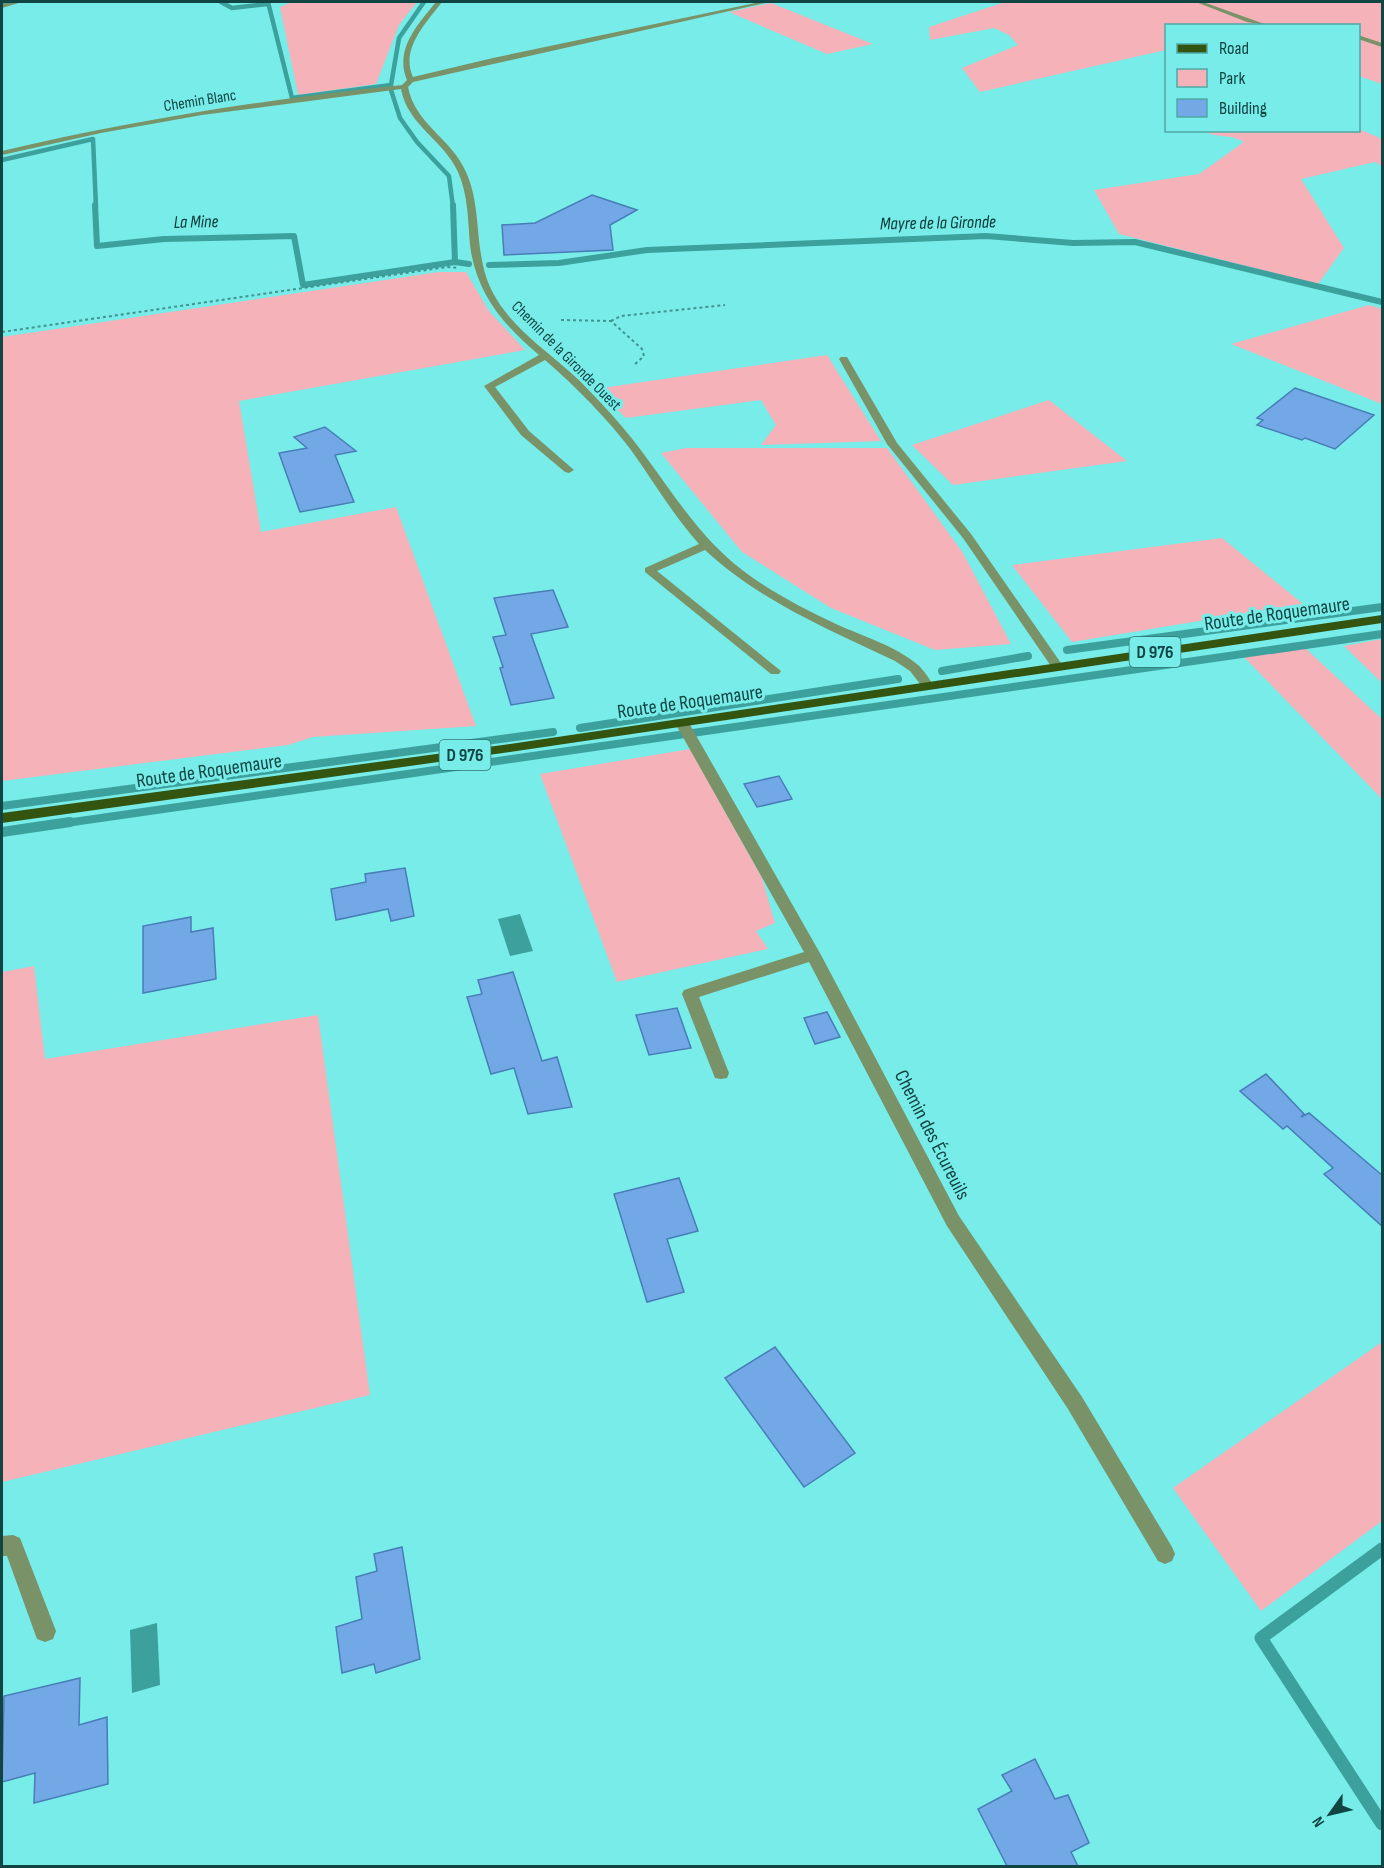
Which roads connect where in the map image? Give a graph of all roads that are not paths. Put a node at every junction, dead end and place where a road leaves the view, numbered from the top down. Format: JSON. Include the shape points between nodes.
{"nodes":[{"id":1,"x":19,"y":2,"type":"edge"},
{"id":2,"x":439,"y":2,"type":"edge"},
{"id":3,"x":767,"y":2,"type":"edge"},
{"id":4,"x":1199,"y":2,"type":"edge"},
{"id":5,"x":2,"y":6,"type":"edge"},
{"id":6,"x":1260,"y":24,"type":"edge"},
{"id":7,"x":1360,"y":37,"type":"edge"},
{"id":8,"x":1383,"y":45,"type":"edge"},
{"id":9,"x":408,"y":83,"type":"junction"},
{"id":10,"x":2,"y":153,"type":"edge"},
{"id":11,"x":545,"y":356,"type":"junction"},
{"id":12,"x":844,"y":359,"type":"dead end"},
{"id":13,"x":569,"y":470,"type":"dead end"},
{"id":14,"x":706,"y":545,"type":"junction"},
{"id":15,"x":1383,"y":619,"type":"edge"},
{"id":16,"x":1057,"y":666,"type":"junction"},
{"id":17,"x":775,"y":671,"type":"dead end"},
{"id":18,"x":928,"y":686,"type":"junction"},
{"id":19,"x":682,"y":723,"type":"junction"},
{"id":20,"x":2,"y":818,"type":"edge"},
{"id":21,"x":813,"y":955,"type":"junction"},
{"id":22,"x":721,"y":1073,"type":"dead end"},
{"id":23,"x":2,"y":1546,"type":"edge"},
{"id":24,"x":1165,"y":1554,"type":"dead end"},
{"id":25,"x":45,"y":1631,"type":"dead end"}],
"edges":[{"from":1,"to":5,"type":"street"},
{"from":2,"to":9,"type":"street","name":"Chemin de la Gironde Ouest","via":[[415,33],[408,50]]},
{"from":3,"to":9,"type":"street","name":"Chemin Blanc","via":[[493,60]]},
{"from":4,"to":6,"type":"street"},
{"from":7,"to":8,"type":"street"},
{"from":9,"to":10,"type":"street","name":"Chemin Blanc","via":[[226,110]]},
{"from":9,"to":11,"type":"street","name":"Chemin de la Gironde Ouest","via":[[411,110],[444,146],[461,169],[468,187],[477,269],[488,293],[503,315]]},
{"from":11,"to":13,"type":"street","via":[[489,386],[525,433]]},
{"from":11,"to":14,"type":"street","name":"Chemin de la Gironde Ouest","via":[[579,386],[633,446],[687,525]]},
{"from":12,"to":16,"type":"street","via":[[892,444],[967,537]]},
{"from":14,"to":17,"type":"street","via":[[649,570]]},
{"from":14,"to":18,"type":"street","name":"Chemin de la Gironde Ouest","via":[[753,584],[787,604],[899,658],[914,668]]},
{"from":15,"to":16,"type":"main road","name":"Route de Roquemaure","number":"D 976"},
{"from":16,"to":18,"type":"main road","name":"Route de Roquemaure","number":"D 976"},
{"from":18,"to":19,"type":"main road","name":"Route de Roquemaure","number":"D 976"},
{"from":19,"to":20,"type":"main road","name":"Route de Roquemaure","number":"D 976"},
{"from":19,"to":21,"type":"street","name":"Chemin des Écureuils"},
{"from":21,"to":22,"type":"street","via":[[690,994]]},
{"from":21,"to":24,"type":"street","name":"Chemin des Écureuils","via":[[953,1221],[1075,1403]]},
{"from":23,"to":25,"type":"street","via":[[13,1545]]}]}
